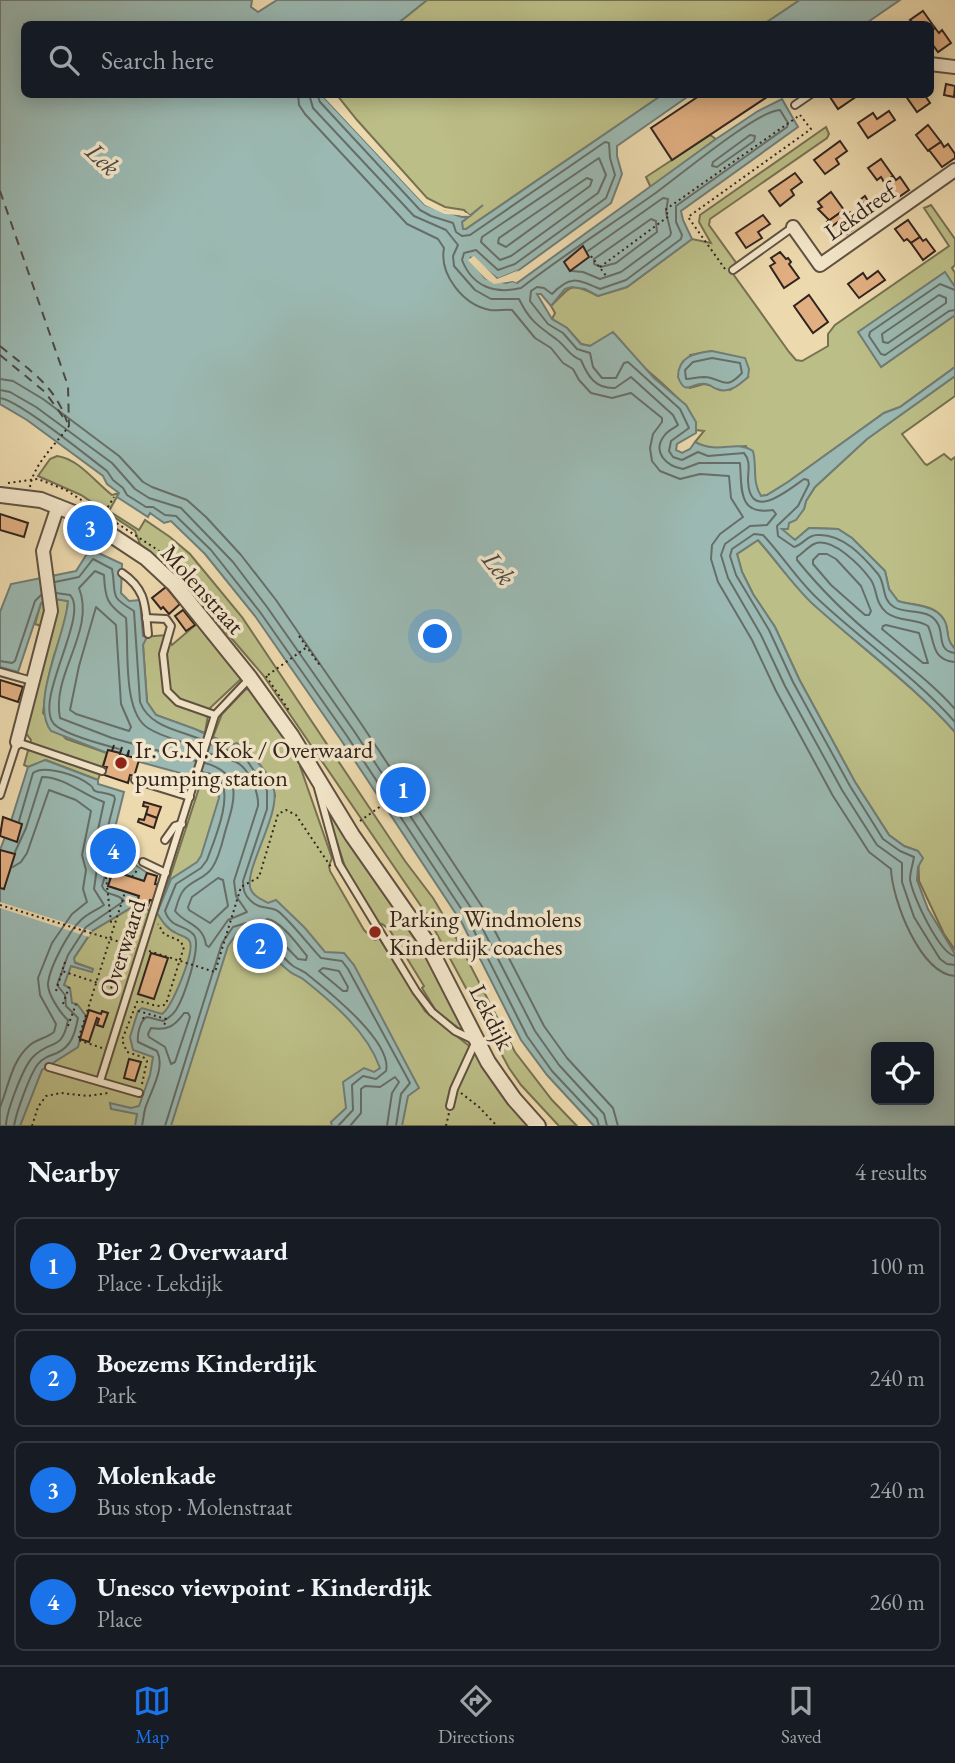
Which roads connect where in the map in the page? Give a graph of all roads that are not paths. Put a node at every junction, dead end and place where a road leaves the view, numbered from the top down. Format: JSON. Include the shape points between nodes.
{"nodes":[{"id":1,"x":934,"y":64,"type":"edge"},
{"id":2,"x":955,"y":67,"type":"edge"},
{"id":3,"x":805,"y":98,"type":"edge"},
{"id":4,"x":795,"y":105,"type":"road end"},
{"id":5,"x":955,"y":170,"type":"edge"},
{"id":6,"x":793,"y":227,"type":"joint"},
{"id":7,"x":733,"y":270,"type":"road end"},
{"id":8,"x":0,"y":495,"type":"edge"},
{"id":9,"x":58,"y":506,"type":"junction"},
{"id":10,"x":122,"y":573,"type":"dead end"},
{"id":11,"x":146,"y":618,"type":"junction"},
{"id":12,"x":148,"y":634,"type":"dead end"},
{"id":13,"x":0,"y":672,"type":"edge"},
{"id":14,"x":257,"y":678,"type":"junction"},
{"id":15,"x":33,"y":681,"type":"junction"},
{"id":16,"x":215,"y":715,"type":"junction"},
{"id":17,"x":17,"y":742,"type":"junction"},
{"id":18,"x":102,"y":771,"type":"dead end"},
{"id":19,"x":317,"y":779,"type":"junction"},
{"id":20,"x":135,"y":780,"type":"dead end"},
{"id":21,"x":0,"y":795,"type":"edge"},
{"id":22,"x":190,"y":797,"type":"junction"},
{"id":23,"x":181,"y":824,"type":"junction"},
{"id":24,"x":165,"y":840,"type":"dead end"},
{"id":25,"x":141,"y":864,"type":"road end"},
{"id":26,"x":165,"y":876,"type":"junction"},
{"id":27,"x":476,"y":1041,"type":"junction"},
{"id":28,"x":49,"y":1067,"type":"dead end"},
{"id":29,"x":100,"y":1081,"type":"junction"},
{"id":30,"x":139,"y":1093,"type":"road end"},
{"id":31,"x":450,"y":1106,"type":"road end"},
{"id":32,"x":538,"y":1126,"type":"edge"}],
"edges":[{"from":1,"to":2,"type":"street"},
{"from":3,"to":4,"type":"lane"},
{"from":5,"to":6,"type":"street","name":"Lekdreef","via":[[820,265]]},
{"from":6,"to":7,"type":"lane","name":"Lekdreef"},
{"from":8,"to":9,"type":"street","name":"Molenstraat"},
{"from":9,"to":14,"type":"street","name":"Molenstraat","via":[[93,522],[146,558]]},
{"from":9,"to":15,"type":"street","via":[[44,545],[50,619]]},
{"from":10,"to":11,"type":"lane","via":[[141,590]]},
{"from":11,"to":12,"type":"lane"},
{"from":11,"to":16,"type":"lane","via":[[166,619],[171,626],[163,654],[167,691],[177,702]]},
{"from":13,"to":15,"type":"lane"},
{"from":14,"to":16,"type":"lane","name":"Overwaard"},
{"from":14,"to":19,"type":"street","name":"Lekdijk"},
{"from":15,"to":17,"type":"street"},
{"from":16,"to":22,"type":"lane","name":"Overwaard"},
{"from":17,"to":18,"type":"lane"},
{"from":17,"to":21,"type":"lane"},
{"from":19,"to":27,"type":"street","name":"Lekdijk","via":[[426,941]]},
{"from":19,"to":27,"type":"lane","via":[[339,864],[416,991],[432,1013]]},
{"from":20,"to":22,"type":"lane"},
{"from":22,"to":23,"type":"lane","name":"Overwaard"},
{"from":23,"to":24,"type":"lane"},
{"from":23,"to":26,"type":"lane","name":"Overwaard"},
{"from":25,"to":26,"type":"lane"},
{"from":26,"to":29,"type":"lane","name":"Overwaard"},
{"from":27,"to":31,"type":"lane"},
{"from":27,"to":32,"type":"street","name":"Lekdijk","via":[[502,1084]]},
{"from":28,"to":29,"type":"lane"},
{"from":29,"to":30,"type":"lane"}]}
